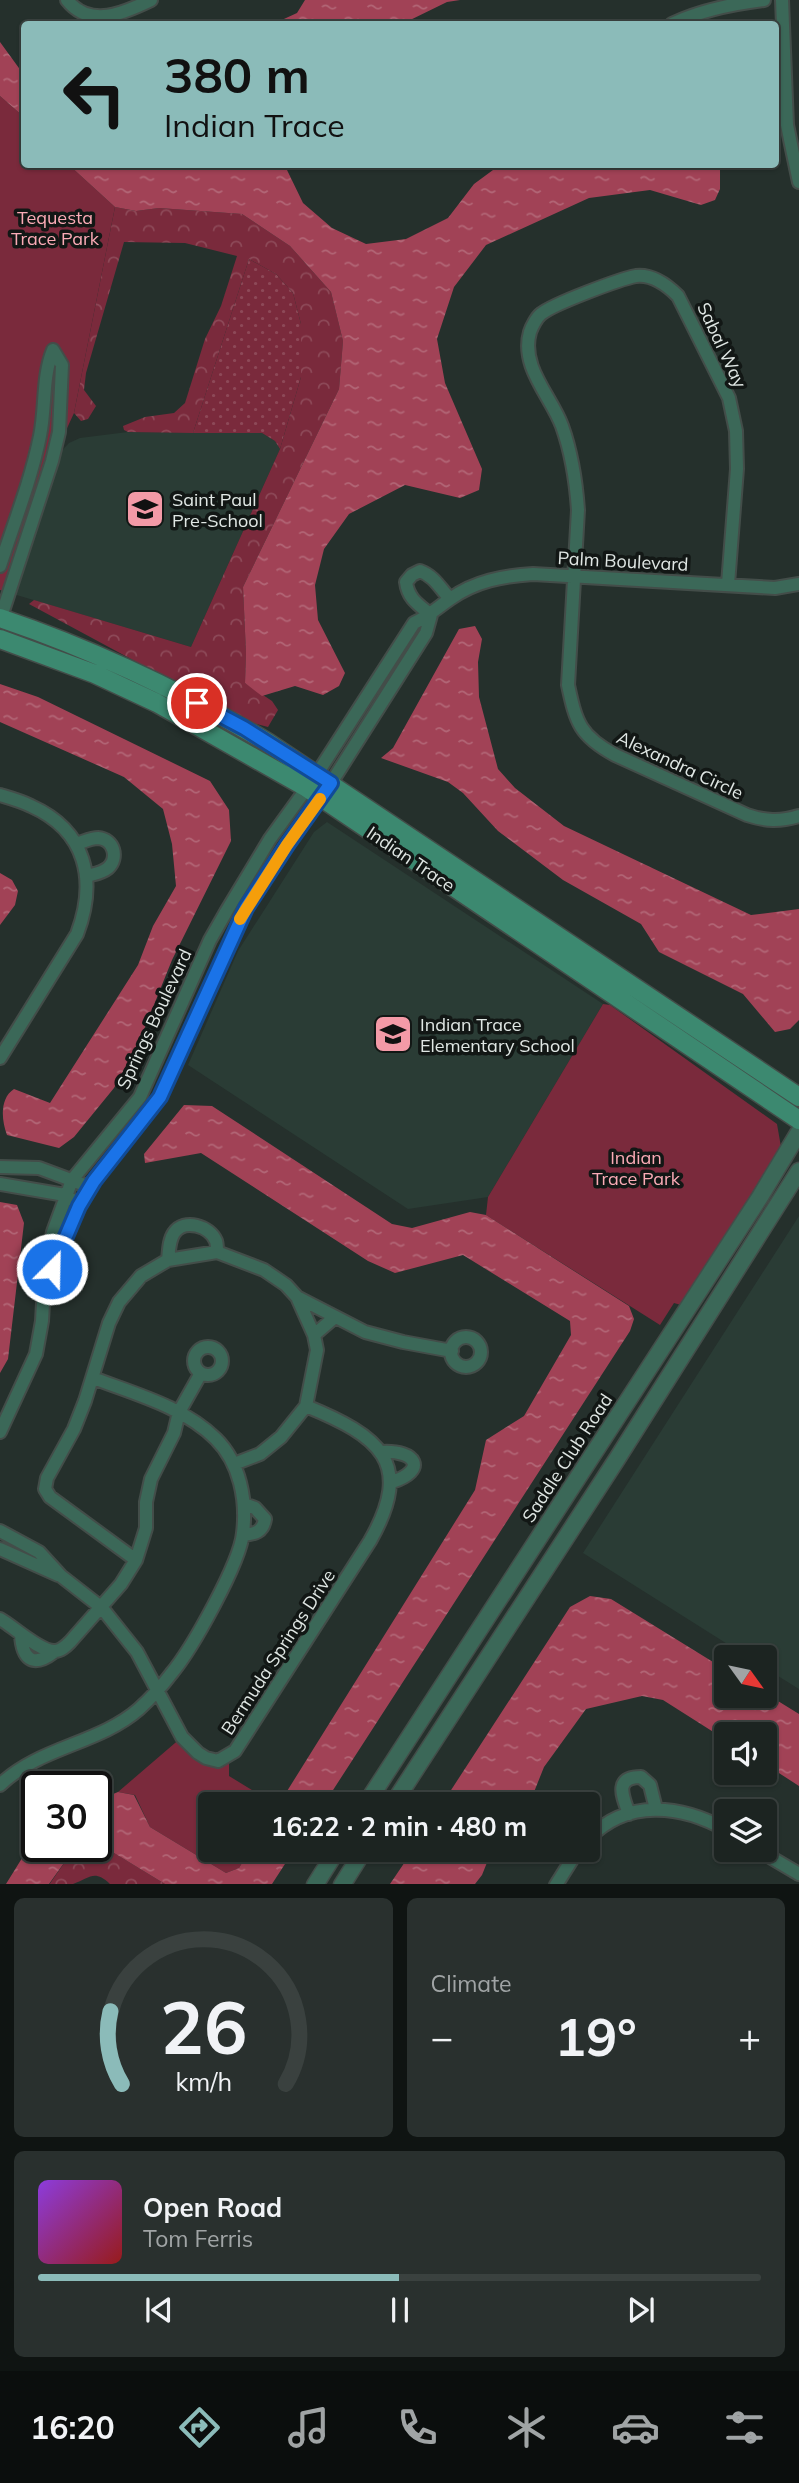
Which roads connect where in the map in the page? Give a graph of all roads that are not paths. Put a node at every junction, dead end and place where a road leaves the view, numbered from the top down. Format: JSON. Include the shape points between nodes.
{"nodes":[{"id":1,"x":67,"y":0,"type":"edge"},
{"id":2,"x":151,"y":0,"type":"edge"},
{"id":3,"x":764,"y":0,"type":"edge"},
{"id":4,"x":782,"y":0,"type":"edge"},
{"id":5,"x":679,"y":21,"type":"edge"},
{"id":6,"x":799,"y":182,"type":"edge"},
{"id":7,"x":0,"y":566,"type":"edge"},
{"id":8,"x":572,"y":577,"type":"junction"},
{"id":9,"x":728,"y":584,"type":"junction"},
{"id":10,"x":799,"y":584,"type":"edge"},
{"id":11,"x":450,"y":599,"type":"junction"},
{"id":12,"x":431,"y":615,"type":"junction"},
{"id":13,"x":0,"y":619,"type":"edge"},
{"id":14,"x":0,"y":639,"type":"edge"},
{"id":15,"x":383,"y":669,"type":"junction"},
{"id":16,"x":397,"y":678,"type":"junction"},
{"id":17,"x":319,"y":785,"type":"junction"},
{"id":18,"x":0,"y":794,"type":"edge"},
{"id":19,"x":799,"y":816,"type":"edge"},
{"id":20,"x":76,"y":844,"type":"junction"},
{"id":21,"x":87,"y":876,"type":"junction"},
{"id":22,"x":0,"y":1058,"type":"edge"},
{"id":23,"x":799,"y":1097,"type":"edge"},
{"id":24,"x":799,"y":1120,"type":"edge"},
{"id":25,"x":799,"y":1132,"type":"edge"},
{"id":26,"x":0,"y":1160,"type":"edge"},
{"id":27,"x":0,"y":1167,"type":"edge"},
{"id":28,"x":39,"y":1168,"type":"junction"},
{"id":29,"x":799,"y":1171,"type":"edge"},
{"id":30,"x":72,"y":1180,"type":"junction"},
{"id":31,"x":0,"y":1184,"type":"edge"},
{"id":32,"x":90,"y":1187,"type":"junction"},
{"id":33,"x":65,"y":1195,"type":"junction"},
{"id":34,"x":79,"y":1206,"type":"junction"},
{"id":35,"x":218,"y":1252,"type":"junction"},
{"id":36,"x":168,"y":1260,"type":"junction"},
{"id":37,"x":45,"y":1286,"type":"junction"},
{"id":38,"x":297,"y":1297,"type":"junction"},
{"id":39,"x":335,"y":1317,"type":"junction"},
{"id":40,"x":314,"y":1335,"type":"junction"},
{"id":41,"x":452,"y":1351,"type":"dead end"},
{"id":42,"x":201,"y":1373,"type":"dead end"},
{"id":43,"x":93,"y":1378,"type":"junction"},
{"id":44,"x":306,"y":1406,"type":"junction"},
{"id":45,"x":179,"y":1412,"type":"junction"},
{"id":46,"x":0,"y":1432,"type":"edge"},
{"id":47,"x":382,"y":1452,"type":"junction"},
{"id":48,"x":234,"y":1464,"type":"junction"},
{"id":49,"x":392,"y":1482,"type":"junction"},
{"id":50,"x":244,"y":1504,"type":"junction"},
{"id":51,"x":0,"y":1531,"type":"edge"},
{"id":52,"x":243,"y":1535,"type":"junction"},
{"id":53,"x":0,"y":1549,"type":"edge"},
{"id":54,"x":0,"y":1558,"type":"edge"},
{"id":55,"x":136,"y":1560,"type":"junction"},
{"id":56,"x":61,"y":1576,"type":"junction"},
{"id":57,"x":102,"y":1608,"type":"junction"},
{"id":58,"x":0,"y":1619,"type":"edge"},
{"id":59,"x":157,"y":1690,"type":"junction"},
{"id":60,"x":3,"y":1777,"type":"edge"},
{"id":61,"x":374,"y":1792,"type":"edge"},
{"id":62,"x":401,"y":1792,"type":"edge"},
{"id":63,"x":656,"y":1809,"type":"junction"},
{"id":64,"x":629,"y":1814,"type":"junction"},
{"id":65,"x":714,"y":1824,"type":"edge"},
{"id":66,"x":600,"y":1828,"type":"edge"},
{"id":67,"x":777,"y":1861,"type":"edge"},
{"id":68,"x":329,"y":1862,"type":"edge"},
{"id":69,"x":356,"y":1862,"type":"edge"},
{"id":70,"x":570,"y":1862,"type":"edge"},
{"id":71,"x":799,"y":1874,"type":"edge"},
{"id":72,"x":315,"y":1884,"type":"edge"},
{"id":73,"x":343,"y":1884,"type":"edge"},
{"id":74,"x":557,"y":1884,"type":"edge"}],
"edges":[{"from":1,"to":2,"type":"street","via":[[88,15],[117,16]]},
{"from":3,"to":5,"type":"street"},
{"from":4,"to":6,"type":"street","via":[[787,125]]},
{"from":7,"to":13,"type":"street","via":[[35,457],[47,364],[53,350],[62,365],[59,432]]},
{"from":8,"to":9,"type":"street","name":"Palm Boulevard"},
{"from":8,"to":9,"type":"street","name":"Sabal Way","via":[[578,510],[574,468],[560,422],[532,367],[530,331],[539,315],[555,305],[637,276],[654,278],[678,296],[729,398],[737,469]]},
{"from":8,"to":11,"type":"street","name":"Palm Boulevard","via":[[502,576]]},
{"from":8,"to":19,"type":"street","name":"Alexandra Circle","via":[[568,685],[580,727],[594,744],[747,815],[765,821]]},
{"from":9,"to":10,"type":"street","name":"Palm Boulevard","via":[[775,588]]},
{"from":11,"to":12,"type":"street","name":"Palm Boulevard"},
{"from":11,"to":12,"type":"street","via":[[428,574],[412,575],[406,582],[407,592]]},
{"from":12,"to":15,"type":"street","name":"Palm Boulevard","via":[[414,623]]},
{"from":12,"to":16,"type":"street","name":"Palm Boulevard","via":[[426,633]]},
{"from":13,"to":17,"type":"main road","name":"Indian Trace","via":[[50,636],[220,714]]},
{"from":14,"to":17,"type":"main road","name":"Indian Trace","via":[[95,674]]},
{"from":15,"to":16,"type":"street"},
{"from":15,"to":17,"type":"street","name":"Palm Boulevard"},
{"from":16,"to":17,"type":"street","name":"Palm Boulevard"},
{"from":17,"to":23,"type":"main road","name":"Indian Trace"},
{"from":17,"to":24,"type":"main road","name":"Indian Trace"},
{"from":17,"to":30,"type":"street","name":"Springs Boulevard","via":[[270,839],[210,940],[140,1097]]},
{"from":17,"to":32,"type":"street","name":"Springs Boulevard","via":[[246,908],[160,1097]]},
{"from":18,"to":20,"type":"street","via":[[33,806],[61,826]]},
{"from":20,"to":21,"type":"street"},
{"from":20,"to":21,"type":"street","via":[[99,838],[115,853],[107,869]]},
{"from":21,"to":22,"type":"street","via":[[85,913],[77,934]]},
{"from":25,"to":61,"type":"street","name":"Saddle Club Road"},
{"from":26,"to":28,"type":"street"},
{"from":27,"to":28,"type":"street"},
{"from":28,"to":30,"type":"street"},
{"from":29,"to":62,"type":"street"},
{"from":30,"to":32,"type":"street"},
{"from":30,"to":33,"type":"street","name":"Springs Boulevard"},
{"from":31,"to":33,"type":"street"},
{"from":32,"to":34,"type":"street","name":"Springs Boulevard"},
{"from":33,"to":34,"type":"street"},
{"from":33,"to":37,"type":"street","name":"Springs Boulevard","via":[[52,1232]]},
{"from":34,"to":37,"type":"street","name":"Springs Boulevard"},
{"from":35,"to":36,"type":"street"},
{"from":35,"to":36,"type":"street","via":[[210,1233],[181,1226],[174,1233]]},
{"from":35,"to":38,"type":"street","via":[[264,1270]]},
{"from":36,"to":43,"type":"street","via":[[141,1276],[119,1302]]},
{"from":37,"to":46,"type":"street","name":"Springs Boulevard","via":[[36,1354]]},
{"from":38,"to":39,"type":"street"},
{"from":38,"to":40,"type":"street"},
{"from":39,"to":40,"type":"street"},
{"from":39,"to":41,"type":"street","via":[[365,1332]]},
{"from":40,"to":44,"type":"street","via":[[317,1350]]},
{"from":42,"to":45,"type":"street"},
{"from":43,"to":45,"type":"street"},
{"from":43,"to":55,"type":"street","via":[[45,1489]]},
{"from":44,"to":47,"type":"street","name":"Bermuda Springs Drive","via":[[343,1421]]},
{"from":44,"to":48,"type":"street","via":[[260,1454]]},
{"from":45,"to":48,"type":"street","via":[[216,1439]]},
{"from":45,"to":55,"type":"street","via":[[151,1479],[146,1528]]},
{"from":47,"to":49,"type":"street"},
{"from":47,"to":49,"type":"street","name":"Bermuda Springs Drive","via":[[411,1457],[412,1471]]},
{"from":48,"to":50,"type":"street"},
{"from":49,"to":59,"type":"street","name":"Bermuda Springs Drive","via":[[382,1520],[370,1541],[235,1751],[218,1761],[198,1753],[182,1737]]},
{"from":50,"to":52,"type":"street"},
{"from":50,"to":52,"type":"street","via":[[265,1519],[258,1532]]},
{"from":51,"to":56,"type":"street","name":"Bermuda Springs Drive","via":[[39,1552]]},
{"from":52,"to":59,"type":"street","via":[[198,1630]]},
{"from":53,"to":56,"type":"street","name":"Bermuda Springs Drive"},
{"from":54,"to":56,"type":"street","name":"Bermuda Springs Drive"},
{"from":55,"to":57,"type":"street"},
{"from":56,"to":57,"type":"street","name":"Bermuda Springs Drive"},
{"from":57,"to":58,"type":"street","via":[[54,1652]]},
{"from":57,"to":59,"type":"street","name":"Bermuda Springs Drive","via":[[137,1652]]},
{"from":59,"to":60,"type":"street","via":[[138,1710],[114,1725]]},
{"from":63,"to":64,"type":"street"},
{"from":63,"to":64,"type":"street","via":[[650,1785],[641,1777],[631,1777],[622,1791]]},
{"from":63,"to":65,"type":"street","via":[[693,1814]]},
{"from":64,"to":66,"type":"street"},
{"from":67,"to":71,"type":"street"},
{"from":68,"to":72,"type":"street"},
{"from":69,"to":73,"type":"street"},
{"from":70,"to":74,"type":"street"}]}
